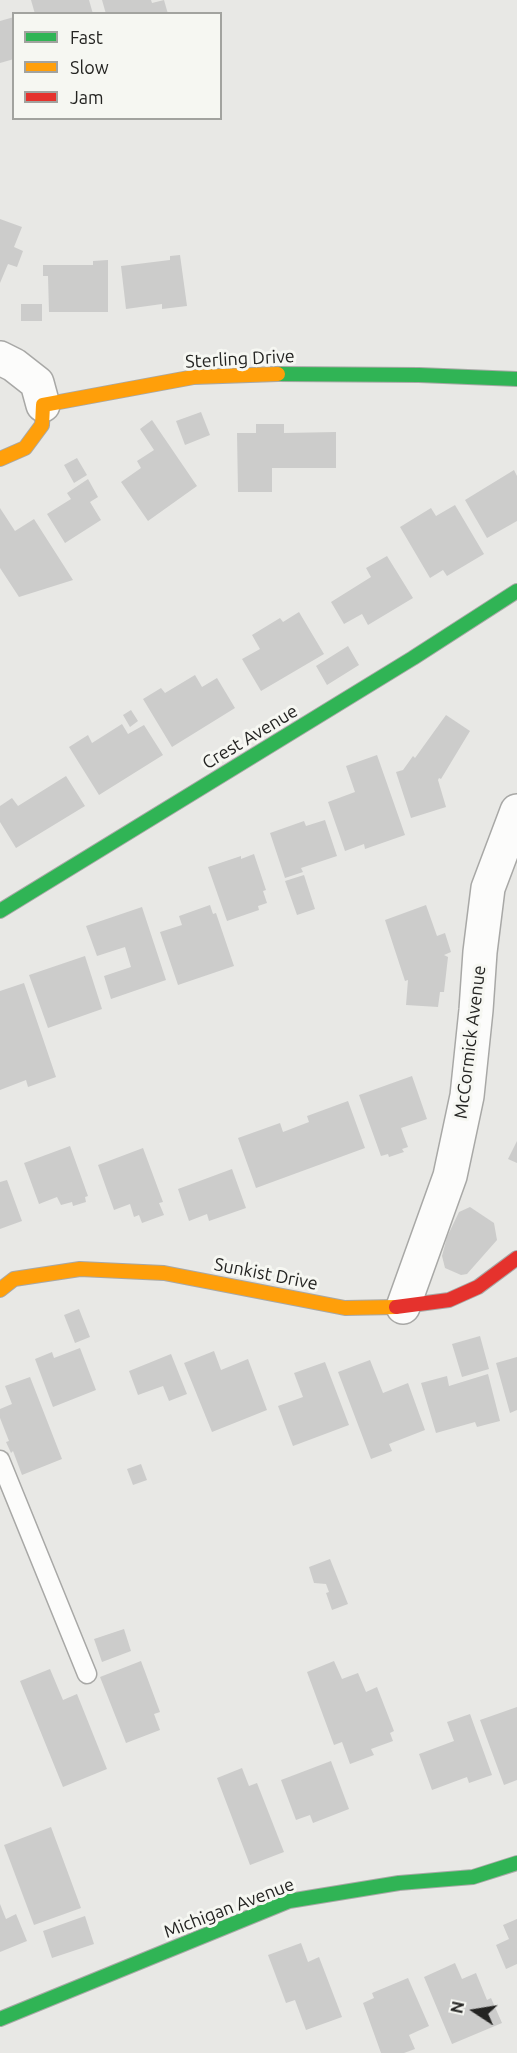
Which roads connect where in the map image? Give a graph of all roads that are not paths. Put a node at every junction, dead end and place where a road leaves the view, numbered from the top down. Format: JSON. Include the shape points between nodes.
{"nodes":[{"id":1,"x":0,"y":358,"type":"edge"},
{"id":2,"x":517,"y":379,"type":"edge"},
{"id":3,"x":44,"y":405,"type":"junction"},
{"id":4,"x":0,"y":459,"type":"edge"},
{"id":5,"x":517,"y":591,"type":"edge"},
{"id":6,"x":517,"y":811,"type":"edge"},
{"id":7,"x":0,"y":911,"type":"edge"},
{"id":8,"x":517,"y":1258,"type":"edge"},
{"id":9,"x":0,"y":1290,"type":"edge"},
{"id":10,"x":403,"y":1307,"type":"junction"},
{"id":11,"x":0,"y":1460,"type":"edge"},
{"id":12,"x":87,"y":1674,"type":"dead end"},
{"id":13,"x":517,"y":1863,"type":"edge"},
{"id":14,"x":0,"y":2019,"type":"edge"}],
"edges":[{"from":1,"to":3,"type":"street","via":[[37,383]]},
{"from":2,"to":3,"type":"street","name":"Sterling Drive","via":[[284,374],[194,377]]},
{"from":3,"to":4,"type":"street","via":[[42,426],[25,448]]},
{"from":5,"to":7,"type":"street","name":"Crest Avenue"},
{"from":6,"to":10,"type":"street","name":"McCormick Avenue","via":[[488,888],[466,1096],[450,1176]]},
{"from":8,"to":10,"type":"street","name":"Sunkist Drive","via":[[478,1287],[449,1300]]},
{"from":9,"to":10,"type":"street","name":"Sunkist Drive","via":[[14,1279],[80,1269],[164,1273],[345,1308]]},
{"from":11,"to":12,"type":"lane"},
{"from":13,"to":14,"type":"street","name":"Michigan Avenue","via":[[473,1877],[399,1883],[289,1900]]}]}
